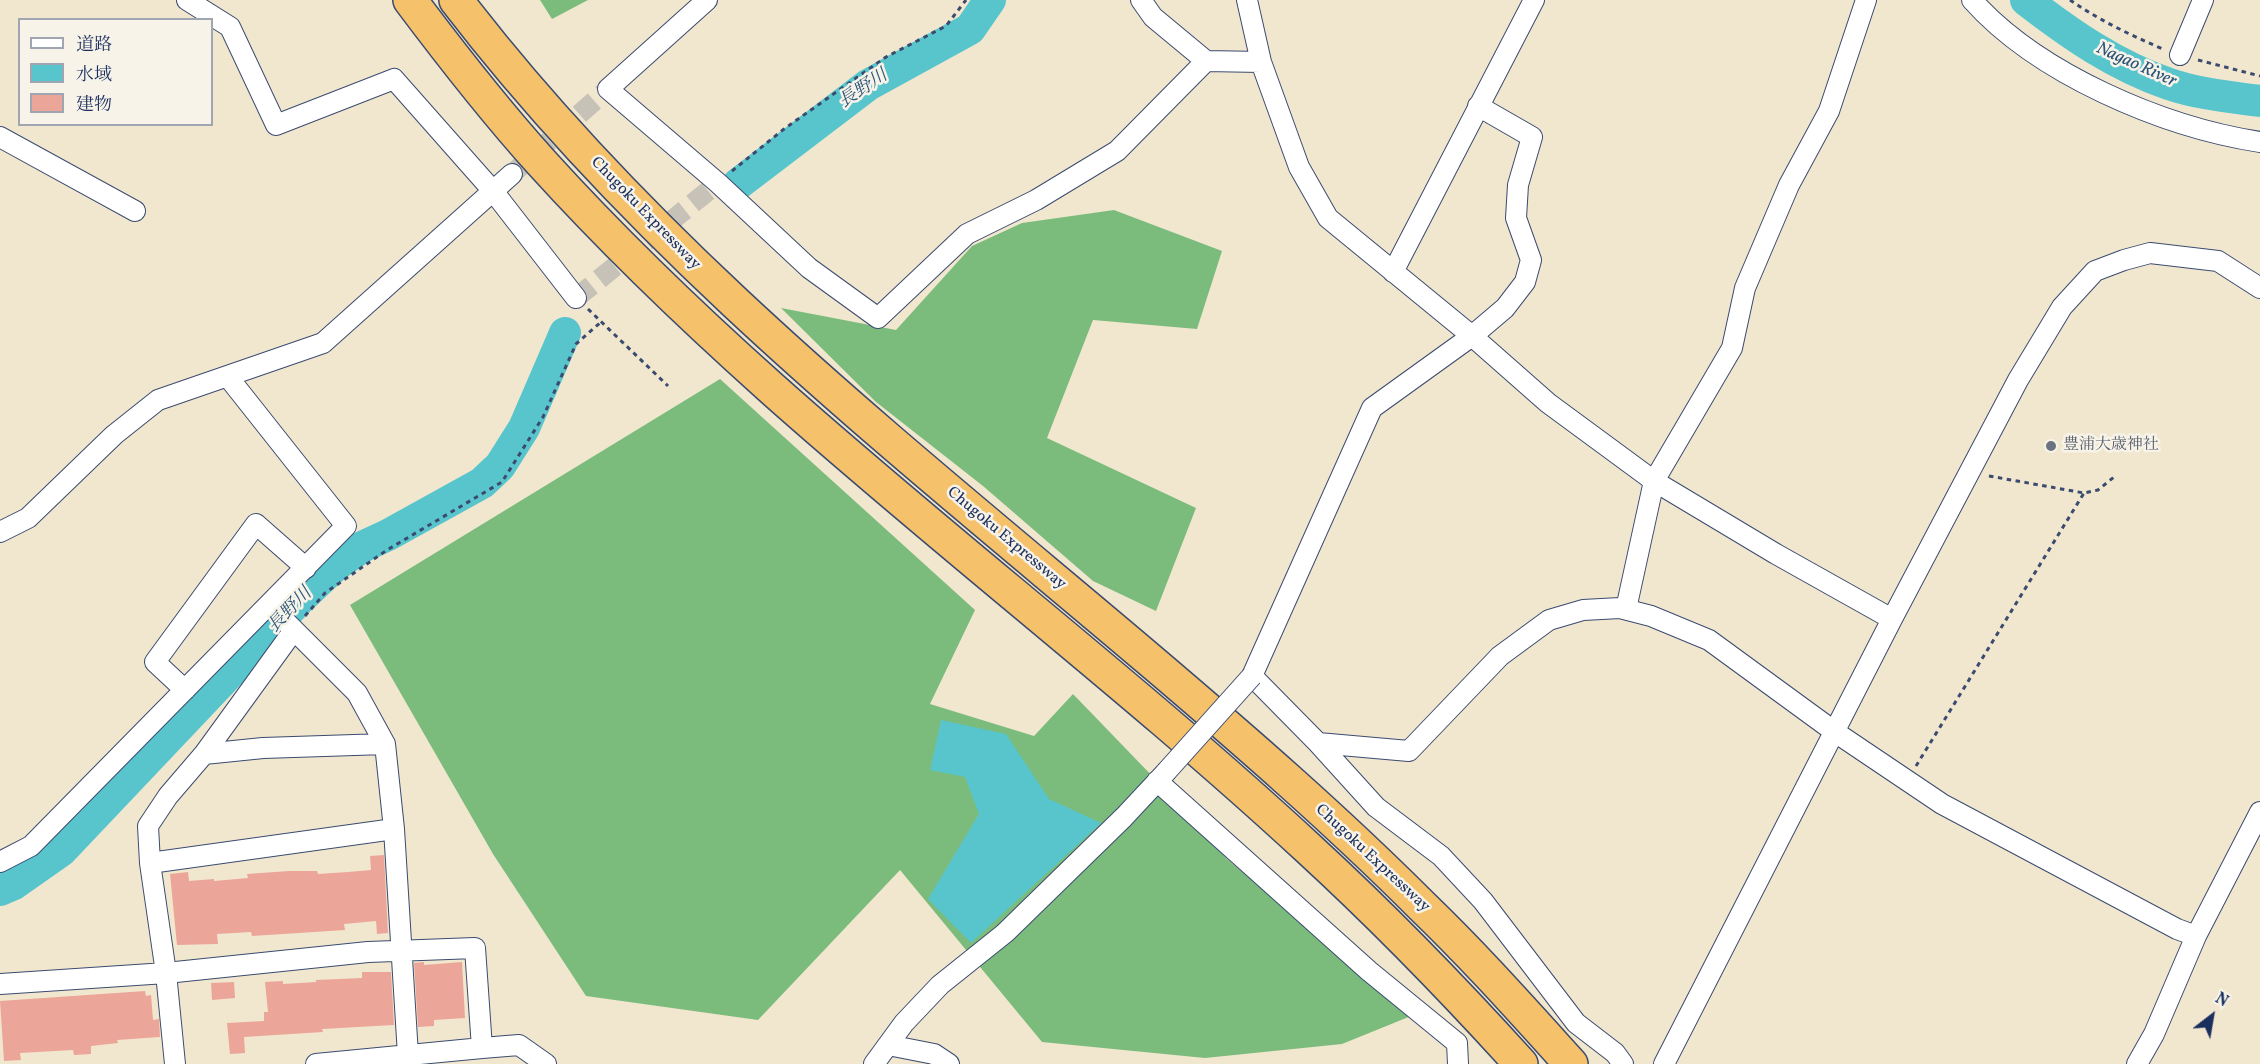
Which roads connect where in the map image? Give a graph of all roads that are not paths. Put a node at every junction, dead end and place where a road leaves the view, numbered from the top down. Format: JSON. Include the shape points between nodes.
{"nodes":[{"id":1,"x":187,"y":0,"type":"edge"},
{"id":2,"x":410,"y":0,"type":"edge"},
{"id":3,"x":456,"y":0,"type":"edge"},
{"id":4,"x":707,"y":0,"type":"edge"},
{"id":5,"x":1141,"y":0,"type":"edge"},
{"id":6,"x":1247,"y":0,"type":"edge"},
{"id":7,"x":1534,"y":0,"type":"edge"},
{"id":8,"x":1866,"y":0,"type":"edge"},
{"id":9,"x":1972,"y":0,"type":"edge"},
{"id":10,"x":2203,"y":0,"type":"edge"},
{"id":11,"x":2180,"y":56,"type":"road end"},
{"id":12,"x":1206,"y":61,"type":"junction"},
{"id":13,"x":1261,"y":62,"type":"junction"},
{"id":14,"x":1478,"y":106,"type":"junction"},
{"id":15,"x":0,"y":137,"type":"edge"},
{"id":16,"x":2260,"y":142,"type":"edge"},
{"id":17,"x":512,"y":174,"type":"tunnel mouth"},
{"id":18,"x":493,"y":191,"type":"junction"},
{"id":19,"x":135,"y":211,"type":"dead end"},
{"id":20,"x":1393,"y":272,"type":"junction"},
{"id":21,"x":2260,"y":288,"type":"edge"},
{"id":22,"x":576,"y":298,"type":"road end"},
{"id":23,"x":1472,"y":336,"type":"junction"},
{"id":24,"x":228,"y":377,"type":"junction"},
{"id":25,"x":1654,"y":481,"type":"junction"},
{"id":26,"x":0,"y":532,"type":"edge"},
{"id":27,"x":306,"y":568,"type":"junction"},
{"id":28,"x":269,"y":604,"type":"junction"},
{"id":29,"x":1626,"y":609,"type":"junction"},
{"id":30,"x":1892,"y":619,"type":"junction"},
{"id":31,"x":294,"y":630,"type":"junction"},
{"id":32,"x":1252,"y":676,"type":"junction"},
{"id":33,"x":184,"y":690,"type":"junction"},
{"id":34,"x":1835,"y":732,"type":"junction"},
{"id":35,"x":1318,"y":743,"type":"junction"},
{"id":36,"x":385,"y":744,"type":"junction"},
{"id":37,"x":204,"y":754,"type":"junction"},
{"id":38,"x":1162,"y":777,"type":"junction"},
{"id":39,"x":2260,"y":812,"type":"edge"},
{"id":40,"x":394,"y":829,"type":"junction"},
{"id":41,"x":0,"y":862,"type":"edge"},
{"id":42,"x":150,"y":863,"type":"junction"},
{"id":43,"x":2196,"y":936,"type":"junction"},
{"id":44,"x":401,"y":951,"type":"junction"},
{"id":45,"x":166,"y":973,"type":"junction"},
{"id":46,"x":0,"y":984,"type":"edge"},
{"id":47,"x":888,"y":1045,"type":"junction"},
{"id":48,"x":482,"y":1048,"type":"junction"},
{"id":49,"x":408,"y":1056,"type":"junction"},
{"id":50,"x":175,"y":1064,"type":"edge"},
{"id":51,"x":316,"y":1064,"type":"edge"},
{"id":52,"x":546,"y":1064,"type":"edge"},
{"id":53,"x":874,"y":1064,"type":"edge"},
{"id":54,"x":949,"y":1064,"type":"edge"},
{"id":55,"x":1458,"y":1064,"type":"edge"},
{"id":56,"x":1521,"y":1064,"type":"edge"},
{"id":57,"x":1571,"y":1064,"type":"edge"},
{"id":58,"x":1623,"y":1064,"type":"edge"},
{"id":59,"x":1664,"y":1064,"type":"edge"},
{"id":60,"x":2137,"y":1064,"type":"edge"}],
"edges":[{"from":1,"to":18,"type":"street","via":[[230,27],[276,124],[393,79]]},
{"from":2,"to":56,"type":"highway","via":[[541,162],[696,319],[887,490],[1138,699],[1309,849],[1400,936]]},
{"from":3,"to":57,"type":"highway","name":"Chugoku Expressway","via":[[568,135],[720,291],[1333,821],[1423,906]]},
{"from":4,"to":12,"type":"street","via":[[608,89],[718,183],[808,268],[878,318],[967,234],[1036,200],[1117,151]]},
{"from":5,"to":12,"type":"street","via":[[1154,17]]},
{"from":6,"to":13,"type":"street"},
{"from":7,"to":14,"type":"street"},
{"from":8,"to":25,"type":"street","via":[[1829,111],[1790,185],[1745,288],[1732,348]]},
{"from":9,"to":16,"type":"street","via":[[2030,51],[2092,88],[2152,113]]},
{"from":10,"to":11,"type":"street"},
{"from":12,"to":13,"type":"street"},
{"from":13,"to":20,"type":"street","via":[[1299,167],[1328,218]]},
{"from":14,"to":20,"type":"street"},
{"from":14,"to":23,"type":"street","via":[[1532,137],[1518,184],[1516,218],[1531,260],[1525,282],[1505,308]]},
{"from":15,"to":19,"type":"street"},
{"from":17,"to":18,"type":"street"},
{"from":18,"to":22,"type":"street"},
{"from":18,"to":24,"type":"street","via":[[323,343]]},
{"from":20,"to":23,"type":"street"},
{"from":21,"to":30,"type":"street","via":[[2218,261],[2150,253],[2095,271],[2062,307],[2018,380]]},
{"from":23,"to":25,"type":"street","via":[[1548,403]]},
{"from":23,"to":32,"type":"street","via":[[1372,408]]},
{"from":24,"to":26,"type":"street","via":[[158,400],[114,435],[28,518]]},
{"from":24,"to":27,"type":"street","via":[[346,526]]},
{"from":25,"to":29,"type":"street"},
{"from":25,"to":30,"type":"street"},
{"from":27,"to":28,"type":"street"},
{"from":27,"to":33,"type":"street","via":[[256,524],[155,662]]},
{"from":28,"to":31,"type":"street"},
{"from":28,"to":33,"type":"street"},
{"from":29,"to":34,"type":"street","via":[[1709,640]]},
{"from":29,"to":35,"type":"street","via":[[1583,610],[1550,620],[1500,656],[1409,751]]},
{"from":30,"to":34,"type":"street"},
{"from":31,"to":36,"type":"street","via":[[357,693]]},
{"from":31,"to":37,"type":"street"},
{"from":32,"to":35,"type":"street"},
{"from":32,"to":38,"type":"street","bridge":true},
{"from":33,"to":41,"type":"street","via":[[31,846]]},
{"from":34,"to":43,"type":"street","via":[[1942,804],[2176,929]]},
{"from":34,"to":59,"type":"street"},
{"from":35,"to":58,"type":"street","via":[[1376,807],[1441,856],[1484,902],[1576,1023],[1615,1053]]},
{"from":36,"to":37,"type":"street"},
{"from":36,"to":40,"type":"street"},
{"from":37,"to":42,"type":"street","via":[[148,825]]},
{"from":38,"to":47,"type":"street","via":[[1005,933],[940,985]]},
{"from":38,"to":55,"type":"street","via":[[1369,971],[1457,1043]]},
{"from":39,"to":43,"type":"street"},
{"from":40,"to":42,"type":"street"},
{"from":40,"to":44,"type":"street"},
{"from":42,"to":45,"type":"street"},
{"from":43,"to":60,"type":"street"},
{"from":44,"to":45,"type":"street"},
{"from":44,"to":48,"type":"street","via":[[475,948]]},
{"from":44,"to":49,"type":"street"},
{"from":45,"to":46,"type":"street"},
{"from":45,"to":50,"type":"street"},
{"from":47,"to":53,"type":"street"},
{"from":47,"to":54,"type":"street","via":[[934,1054]]},
{"from":48,"to":49,"type":"street"},
{"from":48,"to":52,"type":"street","via":[[519,1045]]},
{"from":49,"to":51,"type":"street"}]}
